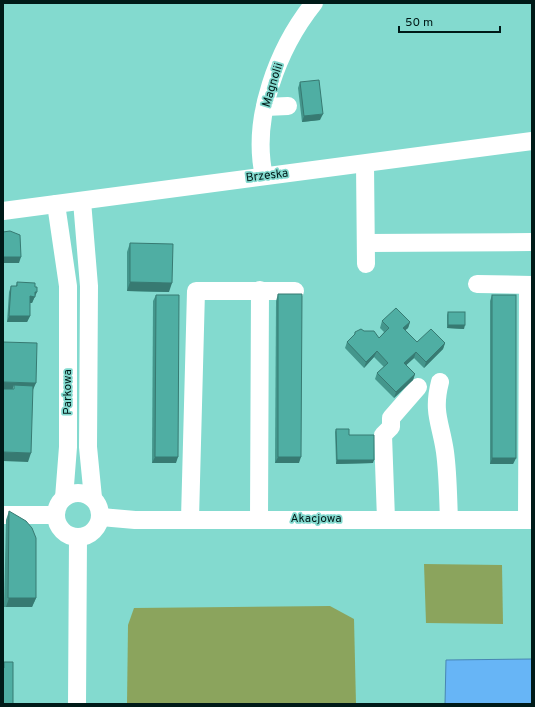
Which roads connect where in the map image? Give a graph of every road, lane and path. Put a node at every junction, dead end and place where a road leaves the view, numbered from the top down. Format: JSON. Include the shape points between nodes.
{"nodes":[{"id":1,"x":314,"y":3,"type":"edge"},
{"id":2,"x":288,"y":106,"type":"dead end"},
{"id":3,"x":265,"y":107,"type":"junction"},
{"id":4,"x":532,"y":141,"type":"edge"},
{"id":5,"x":365,"y":164,"type":"junction"},
{"id":6,"x":264,"y":176,"type":"junction"},
{"id":7,"x":82,"y":201,"type":"junction"},
{"id":8,"x":56,"y":204,"type":"junction"},
{"id":9,"x":3,"y":211,"type":"edge"},
{"id":10,"x":532,"y":242,"type":"edge"},
{"id":11,"x":366,"y":243,"type":"junction"},
{"id":12,"x":366,"y":264,"type":"dead end"},
{"id":13,"x":477,"y":284,"type":"dead end"},
{"id":14,"x":530,"y":285,"type":"edge"},
{"id":15,"x":68,"y":286,"type":"junction"},
{"id":16,"x":89,"y":286,"type":"junction"},
{"id":17,"x":260,"y":290,"type":"junction"},
{"id":18,"x":295,"y":291,"type":"dead end"},
{"id":19,"x":440,"y":382,"type":"dead end"},
{"id":20,"x":418,"y":387,"type":"dead end"},
{"id":21,"x":68,"y":405,"type":"junction"},
{"id":22,"x":88,"y":405,"type":"junction"},
{"id":23,"x":64,"y":498,"type":"junction"},
{"id":24,"x":93,"y":498,"type":"junction"},
{"id":25,"x":3,"y":515,"type":"edge"},
{"id":26,"x":56,"y":516,"type":"junction"},
{"id":27,"x":100,"y":517,"type":"junction"},
{"id":28,"x":190,"y":519,"type":"junction"},
{"id":29,"x":259,"y":519,"type":"junction"},
{"id":30,"x":386,"y":519,"type":"junction"},
{"id":31,"x":449,"y":520,"type":"junction"},
{"id":32,"x":529,"y":520,"type":"edge"},
{"id":33,"x":78,"y":537,"type":"junction"},
{"id":34,"x":77,"y":704,"type":"edge"}],
"edges":[{"from":1,"to":3,"type":"street","name":"Magnolii","via":[[296,27],[283,51]]},
{"from":2,"to":3,"type":"street"},
{"from":3,"to":6,"type":"street","name":"Magnolii","via":[[261,142]]},
{"from":4,"to":5,"type":"street","name":"Brzeska"},
{"from":5,"to":6,"type":"street","name":"Brzeska"},
{"from":5,"to":11,"type":"street"},
{"from":6,"to":7,"type":"street","name":"Brzeska"},
{"from":7,"to":8,"type":"street","name":"Brzeska"},
{"from":7,"to":16,"type":"street","name":"Parkowa"},
{"from":8,"to":9,"type":"street","name":"Brzeska"},
{"from":8,"to":15,"type":"street","name":"Parkowa"},
{"from":10,"to":11,"type":"street"},
{"from":11,"to":12,"type":"street"},
{"from":13,"to":14,"type":"street"},
{"from":14,"to":32,"type":"street"},
{"from":15,"to":16,"type":"street"},
{"from":15,"to":21,"type":"street","name":"Parkowa"},
{"from":16,"to":22,"type":"street","name":"Parkowa"},
{"from":17,"to":18,"type":"street"},
{"from":17,"to":28,"type":"street","via":[[196,291]]},
{"from":17,"to":29,"type":"street"},
{"from":19,"to":31,"type":"street","via":[[436,400],[438,425],[445,450]]},
{"from":20,"to":30,"type":"street","via":[[391,418],[391,427],[383,435]]},
{"from":21,"to":22,"type":"street"},
{"from":21,"to":23,"type":"street","name":"Parkowa"},
{"from":22,"to":24,"type":"street","name":"Parkowa","via":[[88,447]]},
{"from":23,"to":24,"type":"street","via":[[82,493]]},
{"from":23,"to":26,"type":"street","via":[[58,506]]},
{"from":24,"to":27,"type":"street","via":[[100,510]]},
{"from":25,"to":26,"type":"street"},
{"from":26,"to":33,"type":"street","via":[[60,528],[65,533]]},
{"from":27,"to":28,"type":"street","name":"Akacjowa","via":[[135,520]]},
{"from":27,"to":33,"type":"street","via":[[99,523],[91,533]]},
{"from":28,"to":29,"type":"street","name":"Akacjowa"},
{"from":29,"to":30,"type":"street","name":"Akacjowa"},
{"from":30,"to":31,"type":"street","name":"Akacjowa"},
{"from":31,"to":32,"type":"street","name":"Akacjowa"},
{"from":33,"to":34,"type":"street"}]}
